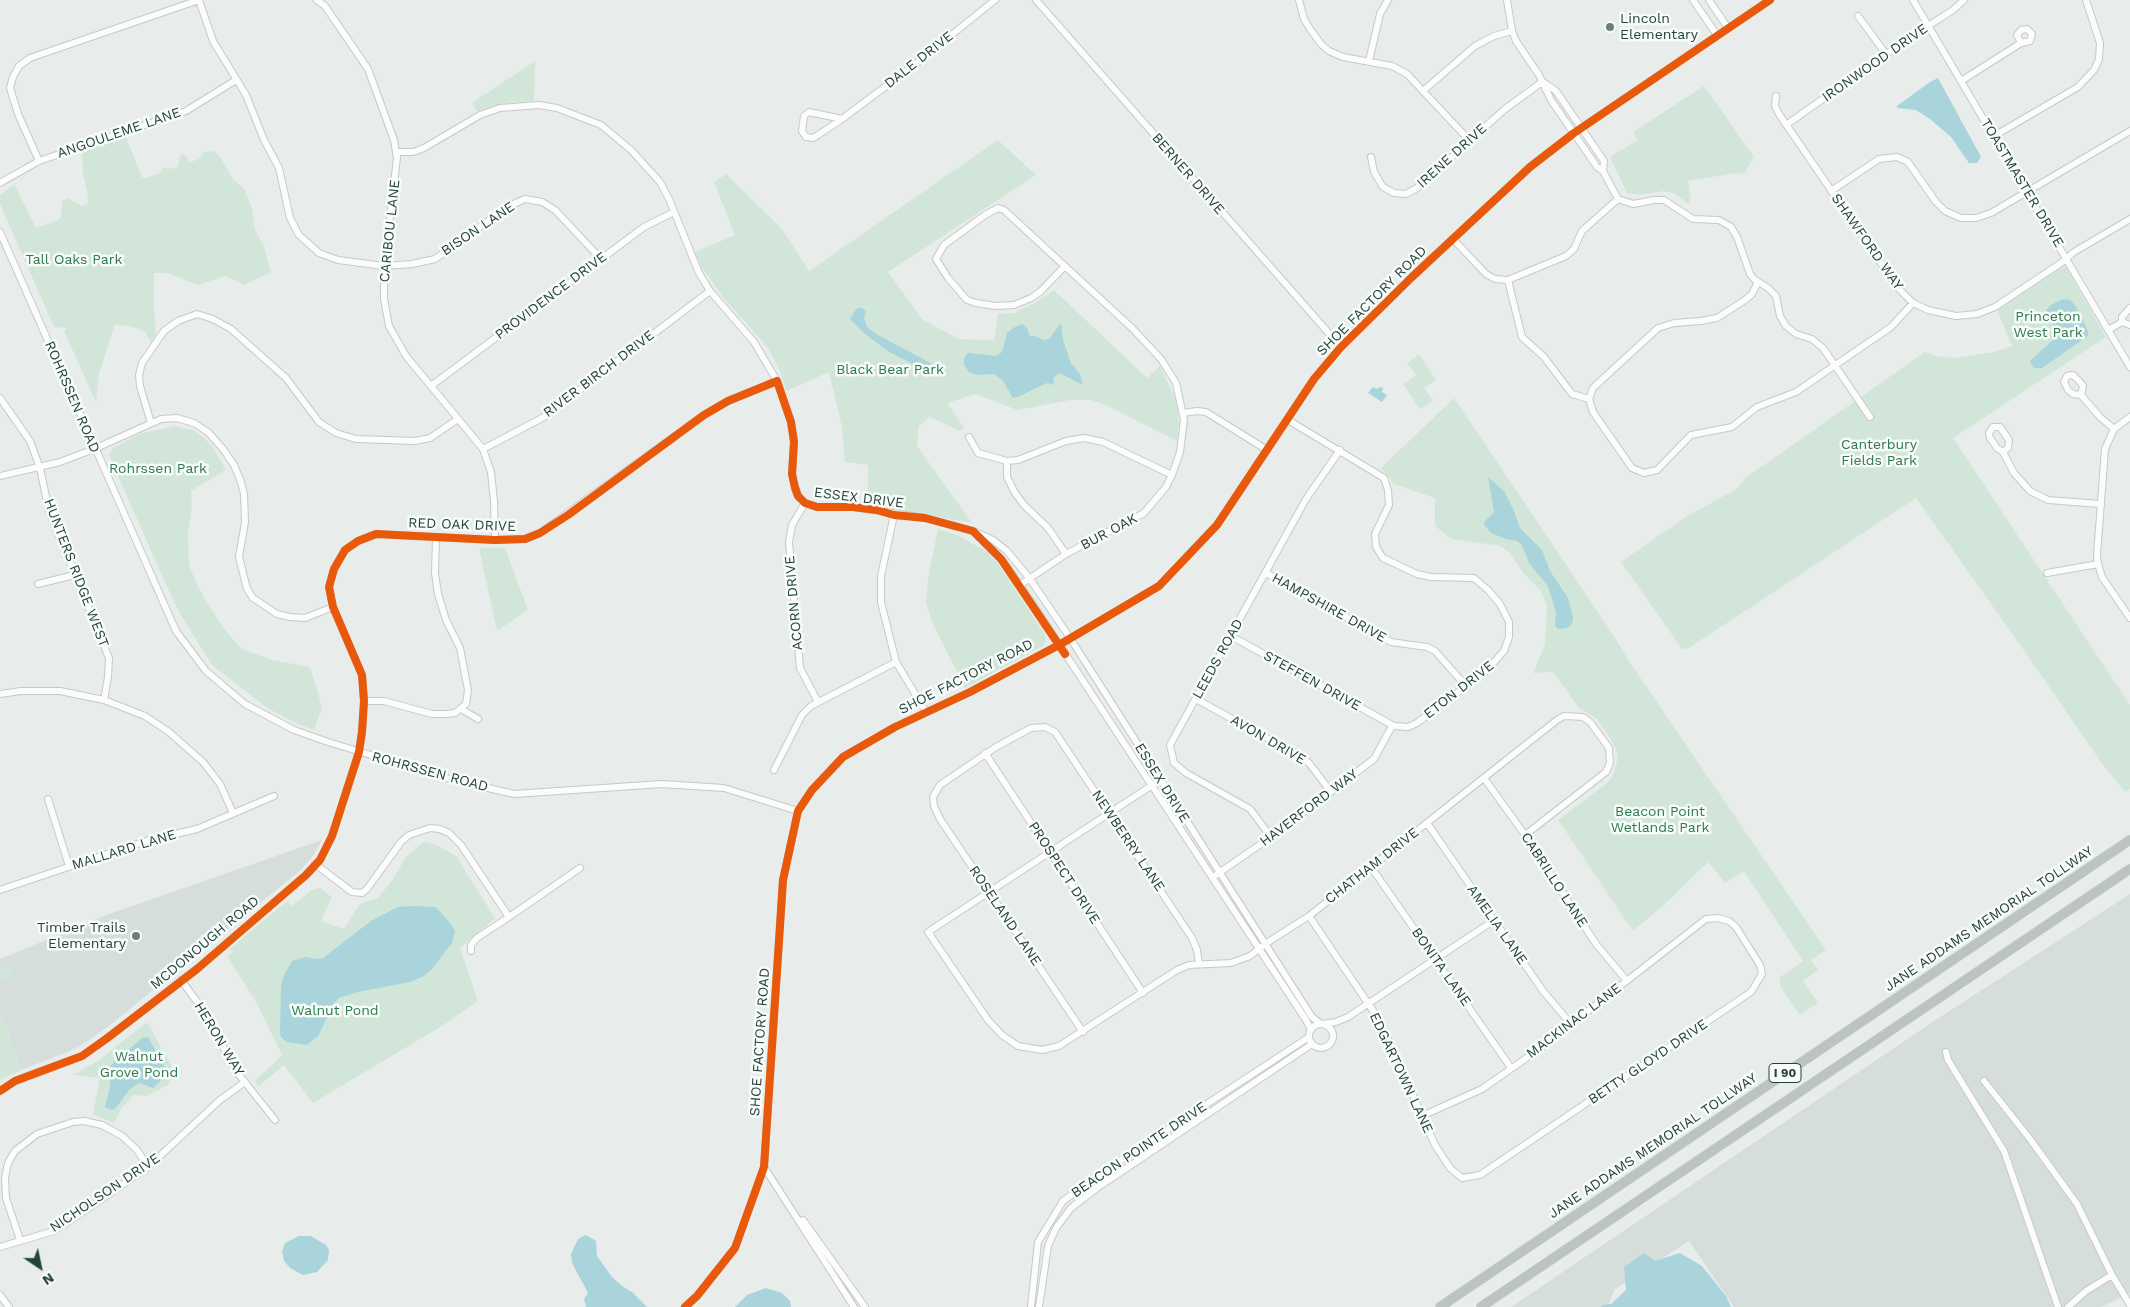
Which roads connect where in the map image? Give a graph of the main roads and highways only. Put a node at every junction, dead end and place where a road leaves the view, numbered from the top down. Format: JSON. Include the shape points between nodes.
{"nodes":[{"id":1,"x":2130,"y":840,"type":"edge"},
{"id":2,"x":2130,"y":870,"type":"edge"},
{"id":3,"x":1440,"y":1307,"type":"edge"},
{"id":4,"x":1481,"y":1307,"type":"edge"}],
"edges":[{"from":1,"to":3,"type":"highway","name":"JANE ADDAMS MEMORIAL TOLLWAY","number":"I 90"},
{"from":2,"to":4,"type":"highway","number":"I 90"}]}
